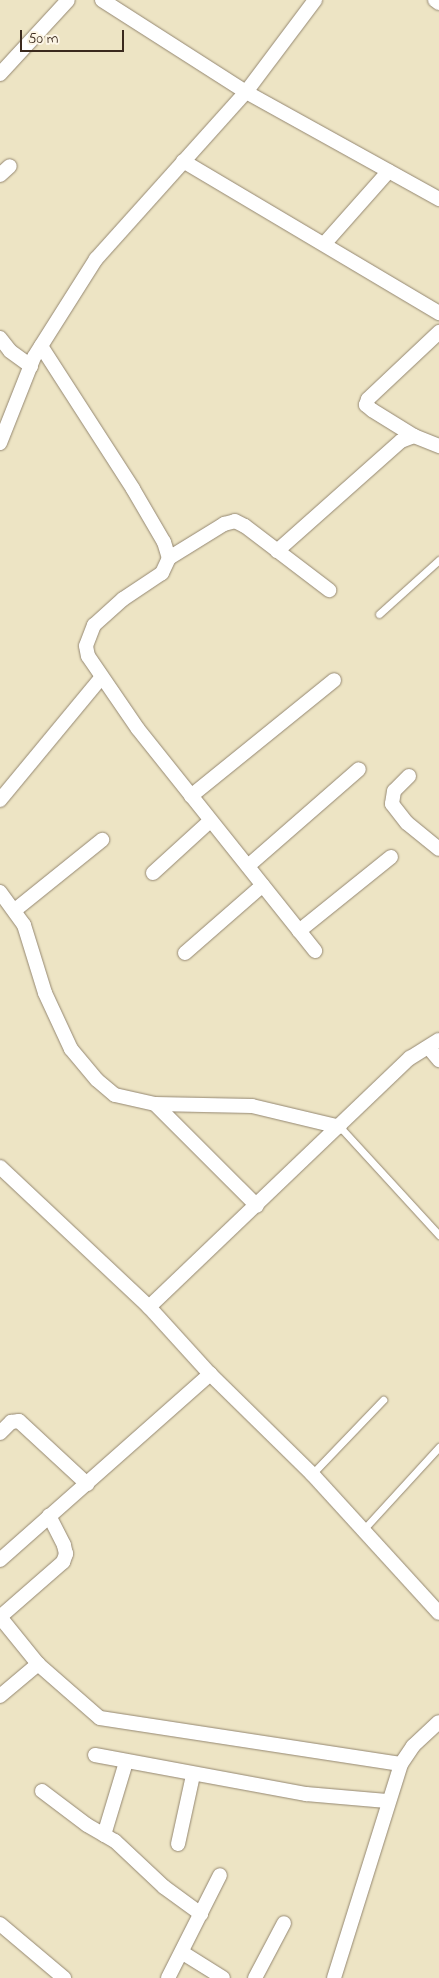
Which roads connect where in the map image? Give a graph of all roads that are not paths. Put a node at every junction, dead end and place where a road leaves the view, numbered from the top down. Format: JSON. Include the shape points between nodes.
{"nodes":[{"id":1,"x":68,"y":0,"type":"edge"},
{"id":2,"x":102,"y":0,"type":"edge"},
{"id":3,"x":315,"y":0,"type":"edge"},
{"id":4,"x":435,"y":0,"type":"edge"},
{"id":5,"x":439,"y":4,"type":"edge"},
{"id":6,"x":0,"y":74,"type":"edge"},
{"id":7,"x":246,"y":92,"type":"junction"},
{"id":8,"x":183,"y":161,"type":"junction"},
{"id":9,"x":389,"y":171,"type":"junction"},
{"id":10,"x":439,"y":199,"type":"edge"},
{"id":11,"x":325,"y":243,"type":"junction"},
{"id":12,"x":439,"y":313,"type":"edge"},
{"id":13,"x":439,"y":332,"type":"edge"},
{"id":14,"x":0,"y":338,"type":"edge"},
{"id":15,"x":41,"y":346,"type":"junction"},
{"id":16,"x":31,"y":366,"type":"junction"},
{"id":17,"x":414,"y":436,"type":"junction"},
{"id":18,"x":0,"y":443,"type":"edge"},
{"id":19,"x":439,"y":446,"type":"edge"},
{"id":20,"x":277,"y":551,"type":"junction"},
{"id":21,"x":169,"y":558,"type":"junction"},
{"id":22,"x":439,"y":560,"type":"edge"},
{"id":23,"x":329,"y":590,"type":"dead end"},
{"id":24,"x":380,"y":614,"type":"dead end"},
{"id":25,"x":101,"y":678,"type":"junction"},
{"id":26,"x":334,"y":680,"type":"dead end"},
{"id":27,"x":359,"y":769,"type":"dead end"},
{"id":28,"x":409,"y":776,"type":"dead end"},
{"id":29,"x":191,"y":796,"type":"junction"},
{"id":30,"x":0,"y":800,"type":"edge"},
{"id":31,"x":210,"y":821,"type":"junction"},
{"id":32,"x":102,"y":840,"type":"dead end"},
{"id":33,"x":439,"y":849,"type":"edge"},
{"id":34,"x":391,"y":857,"type":"dead end"},
{"id":35,"x":248,"y":866,"type":"junction"},
{"id":36,"x":153,"y":873,"type":"dead end"},
{"id":37,"x":263,"y":885,"type":"junction"},
{"id":38,"x":0,"y":892,"type":"edge"},
{"id":39,"x":15,"y":910,"type":"junction"},
{"id":40,"x":299,"y":931,"type":"junction"},
{"id":41,"x":315,"y":951,"type":"dead end"},
{"id":42,"x":185,"y":953,"type":"dead end"},
{"id":43,"x":434,"y":1044,"type":"edge"},
{"id":44,"x":439,"y":1060,"type":"edge"},
{"id":45,"x":155,"y":1104,"type":"junction"},
{"id":46,"x":340,"y":1127,"type":"junction"},
{"id":47,"x":0,"y":1167,"type":"edge"},
{"id":48,"x":257,"y":1206,"type":"junction"},
{"id":49,"x":439,"y":1235,"type":"edge"},
{"id":50,"x":149,"y":1307,"type":"junction"},
{"id":51,"x":210,"y":1374,"type":"junction"},
{"id":52,"x":383,"y":1400,"type":"dead end"},
{"id":53,"x":0,"y":1433,"type":"edge"},
{"id":54,"x":439,"y":1447,"type":"edge"},
{"id":55,"x":312,"y":1474,"type":"junction"},
{"id":56,"x":87,"y":1484,"type":"junction"},
{"id":57,"x":49,"y":1516,"type":"junction"},
{"id":58,"x":363,"y":1531,"type":"junction"},
{"id":59,"x":0,"y":1560,"type":"edge"},
{"id":60,"x":439,"y":1613,"type":"edge"},
{"id":61,"x":0,"y":1617,"type":"edge"},
{"id":62,"x":38,"y":1664,"type":"junction"},
{"id":63,"x":0,"y":1696,"type":"edge"},
{"id":64,"x":439,"y":1722,"type":"edge"},
{"id":65,"x":94,"y":1755,"type":"dead end"},
{"id":66,"x":126,"y":1762,"type":"junction"},
{"id":67,"x":401,"y":1764,"type":"junction"},
{"id":68,"x":193,"y":1775,"type":"junction"},
{"id":69,"x":42,"y":1791,"type":"dead end"},
{"id":70,"x":387,"y":1801,"type":"junction"},
{"id":71,"x":104,"y":1835,"type":"junction"},
{"id":72,"x":178,"y":1844,"type":"dead end"},
{"id":73,"x":220,"y":1875,"type":"dead end"},
{"id":74,"x":201,"y":1914,"type":"junction"},
{"id":75,"x":284,"y":1923,"type":"dead end"},
{"id":76,"x":0,"y":1924,"type":"edge"},
{"id":77,"x":183,"y":1953,"type":"junction"},
{"id":78,"x":338,"y":1976,"type":"edge"},
{"id":79,"x":64,"y":1978,"type":"edge"},
{"id":80,"x":168,"y":1978,"type":"edge"},
{"id":81,"x":223,"y":1978,"type":"edge"},
{"id":82,"x":255,"y":1978,"type":"edge"}],
"edges":[{"from":1,"to":6,"type":"street"},
{"from":2,"to":7,"type":"street"},
{"from":3,"to":7,"type":"street"},
{"from":4,"to":5,"type":"street"},
{"from":7,"to":8,"type":"street"},
{"from":7,"to":9,"type":"street"},
{"from":8,"to":11,"type":"street"},
{"from":8,"to":15,"type":"street","via":[[96,259]]},
{"from":9,"to":10,"type":"street"},
{"from":9,"to":11,"type":"street"},
{"from":11,"to":12,"type":"street"},
{"from":13,"to":17,"type":"street","via":[[368,399],[366,405]]},
{"from":14,"to":16,"type":"street","via":[[10,351]]},
{"from":15,"to":16,"type":"street"},
{"from":15,"to":21,"type":"street","via":[[133,489],[164,542]]},
{"from":16,"to":18,"type":"street"},
{"from":17,"to":19,"type":"street"},
{"from":17,"to":20,"type":"street","via":[[402,441]]},
{"from":20,"to":21,"type":"street","via":[[235,521],[224,524]]},
{"from":20,"to":23,"type":"street"},
{"from":21,"to":25,"type":"street","via":[[162,573],[123,599],[94,626],[86,646]]},
{"from":22,"to":24,"type":"lane"},
{"from":25,"to":29,"type":"street"},
{"from":25,"to":30,"type":"street"},
{"from":26,"to":29,"type":"street"},
{"from":27,"to":35,"type":"street"},
{"from":28,"to":33,"type":"street","via":[[394,791],[392,804],[407,823]]},
{"from":29,"to":31,"type":"street"},
{"from":31,"to":35,"type":"street"},
{"from":31,"to":36,"type":"street"},
{"from":32,"to":39,"type":"street"},
{"from":34,"to":40,"type":"street"},
{"from":35,"to":37,"type":"street"},
{"from":37,"to":40,"type":"street"},
{"from":37,"to":42,"type":"street"},
{"from":38,"to":39,"type":"street"},
{"from":39,"to":45,"type":"street","via":[[24,925],[45,993],[71,1049],[97,1080],[115,1095]]},
{"from":40,"to":41,"type":"street"},
{"from":43,"to":44,"type":"street"},
{"from":43,"to":46,"type":"street","via":[[410,1058]]},
{"from":45,"to":46,"type":"street","via":[[252,1106]]},
{"from":45,"to":48,"type":"street"},
{"from":46,"to":48,"type":"street"},
{"from":46,"to":49,"type":"lane"},
{"from":47,"to":50,"type":"street"},
{"from":48,"to":50,"type":"street"},
{"from":50,"to":51,"type":"street"},
{"from":51,"to":55,"type":"street"},
{"from":51,"to":56,"type":"street"},
{"from":52,"to":55,"type":"lane"},
{"from":53,"to":56,"type":"street","via":[[12,1422],[19,1421]]},
{"from":54,"to":58,"type":"lane"},
{"from":55,"to":58,"type":"street"},
{"from":56,"to":57,"type":"street"},
{"from":57,"to":59,"type":"street"},
{"from":57,"to":61,"type":"street","via":[[64,1545],[66,1554],[63,1562]]},
{"from":58,"to":60,"type":"street"},
{"from":61,"to":62,"type":"street"},
{"from":62,"to":63,"type":"street"},
{"from":62,"to":67,"type":"street","via":[[100,1718]]},
{"from":64,"to":67,"type":"street","via":[[413,1746]]},
{"from":65,"to":66,"type":"street"},
{"from":66,"to":68,"type":"street"},
{"from":66,"to":71,"type":"street"},
{"from":67,"to":70,"type":"street"},
{"from":68,"to":70,"type":"street","via":[[306,1794]]},
{"from":68,"to":72,"type":"street"},
{"from":69,"to":71,"type":"street"},
{"from":70,"to":78,"type":"street"},
{"from":71,"to":74,"type":"street","via":[[135,1856],[159,1883]]},
{"from":73,"to":74,"type":"street"},
{"from":74,"to":77,"type":"street"},
{"from":75,"to":82,"type":"street"},
{"from":76,"to":79,"type":"street"},
{"from":77,"to":80,"type":"street"},
{"from":77,"to":81,"type":"street"}]}
